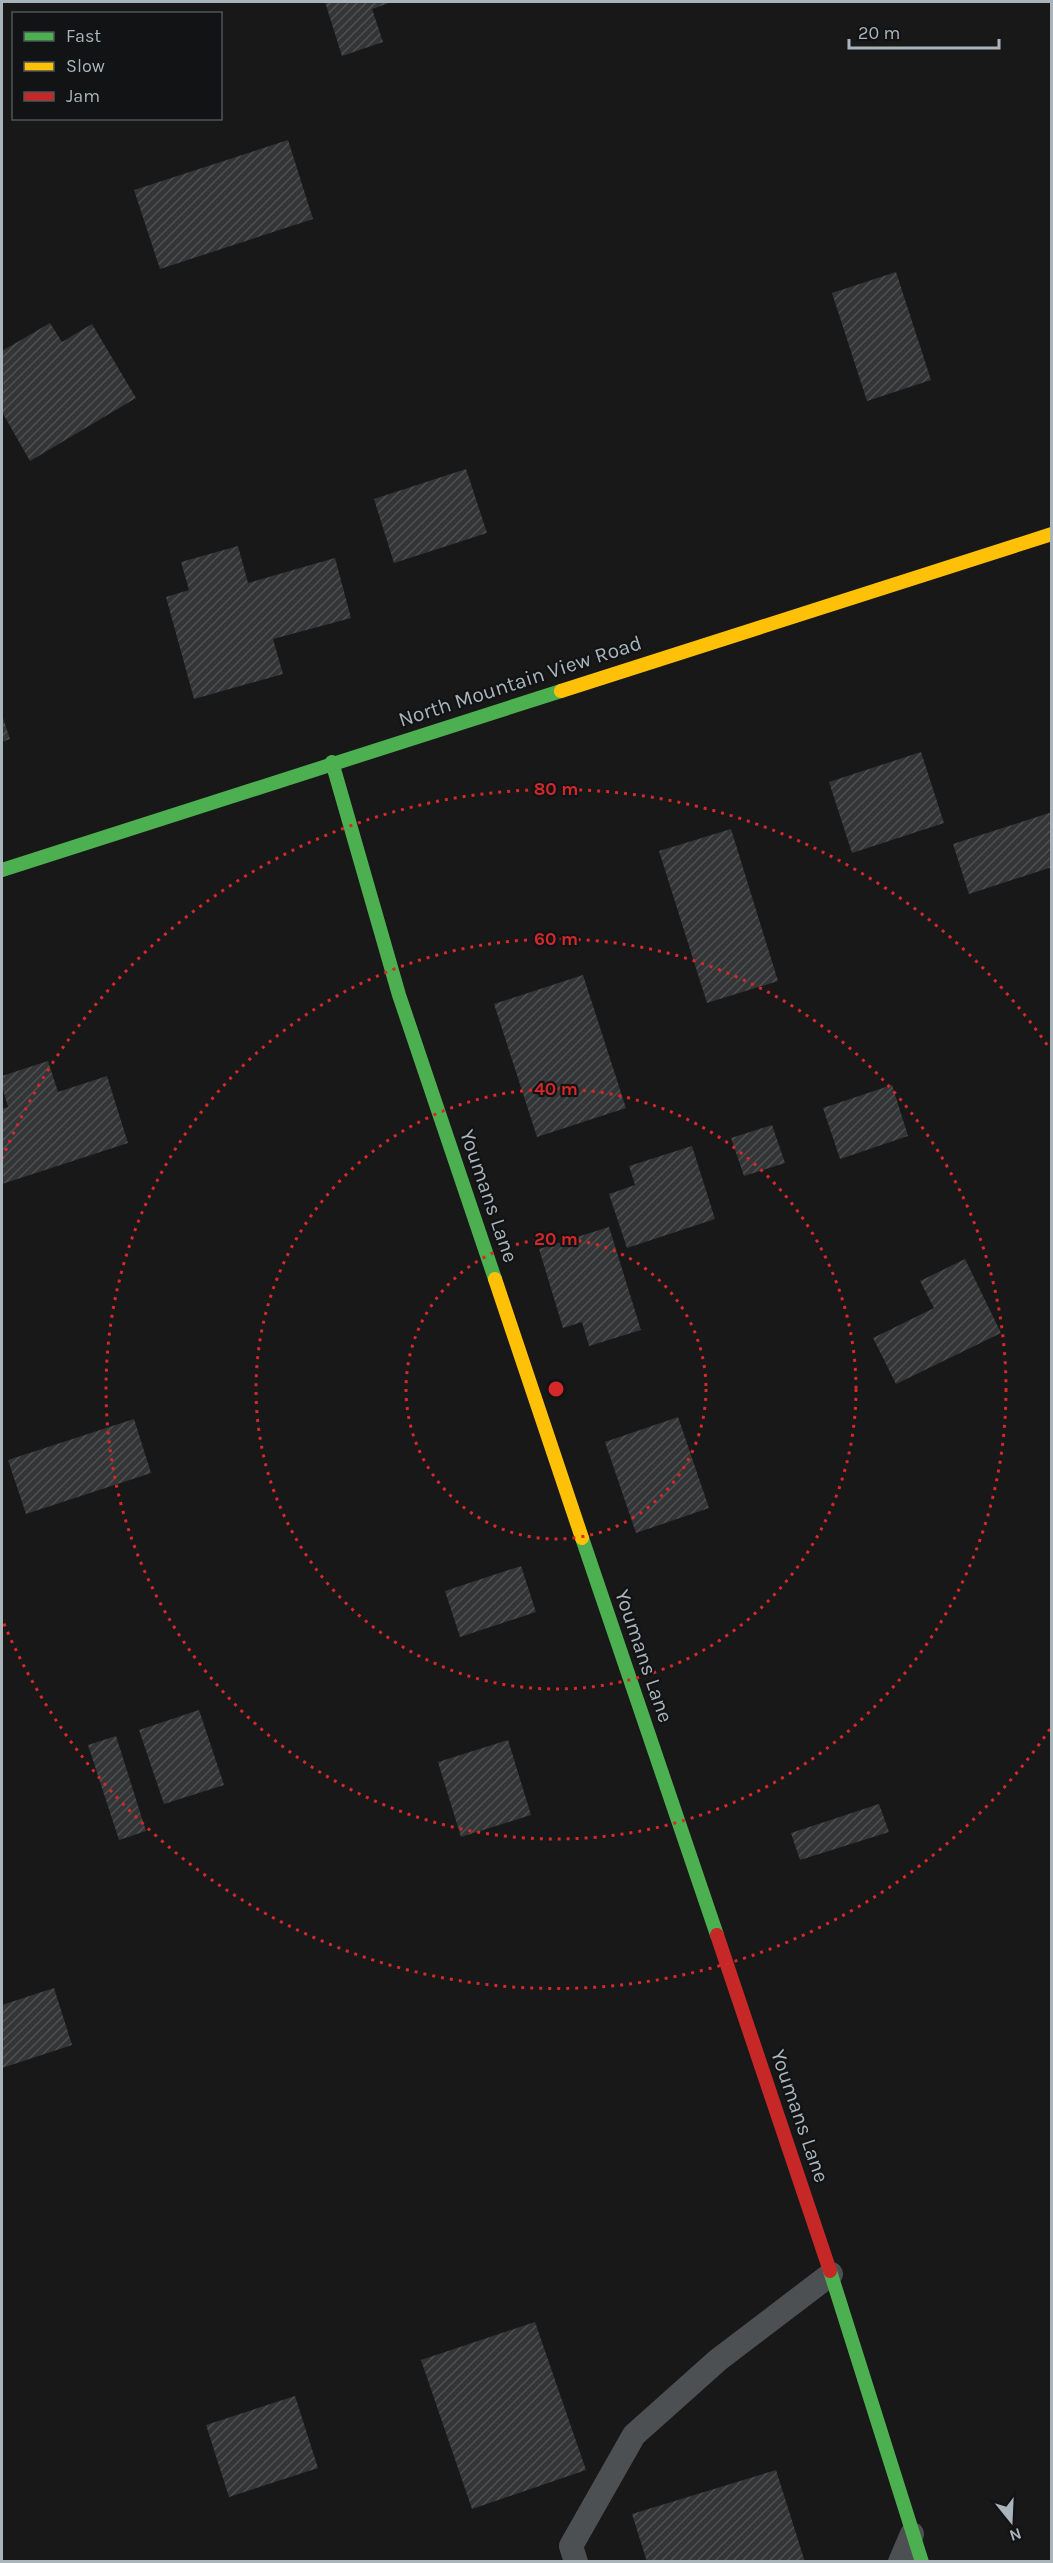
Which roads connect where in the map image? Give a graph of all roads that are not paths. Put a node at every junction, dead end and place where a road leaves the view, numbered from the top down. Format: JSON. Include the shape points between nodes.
{"nodes":[{"id":1,"x":1052,"y":534,"type":"edge"},
{"id":2,"x":332,"y":762,"type":"junction"},
{"id":3,"x":2,"y":870,"type":"edge"},
{"id":4,"x":831,"y":2274,"type":"junction"},
{"id":5,"x":912,"y":2534,"type":"junction"},
{"id":6,"x":576,"y":2562,"type":"edge"},
{"id":7,"x":900,"y":2562,"type":"edge"},
{"id":8,"x":922,"y":2562,"type":"edge"}],
"edges":[{"from":1,"to":2,"type":"street","name":"North Mountain View Road"},
{"from":2,"to":3,"type":"street","name":"North Mountain View Road"},
{"from":2,"to":4,"type":"street","name":"Youmans Lane","via":[[399,995]]},
{"from":4,"to":5,"type":"street","name":"Youmans Lane"},
{"from":4,"to":6,"type":"lane","via":[[718,2360],[634,2435],[571,2546]]},
{"from":5,"to":7,"type":"lane"},
{"from":5,"to":8,"type":"street","name":"Youmans Lane"}]}
